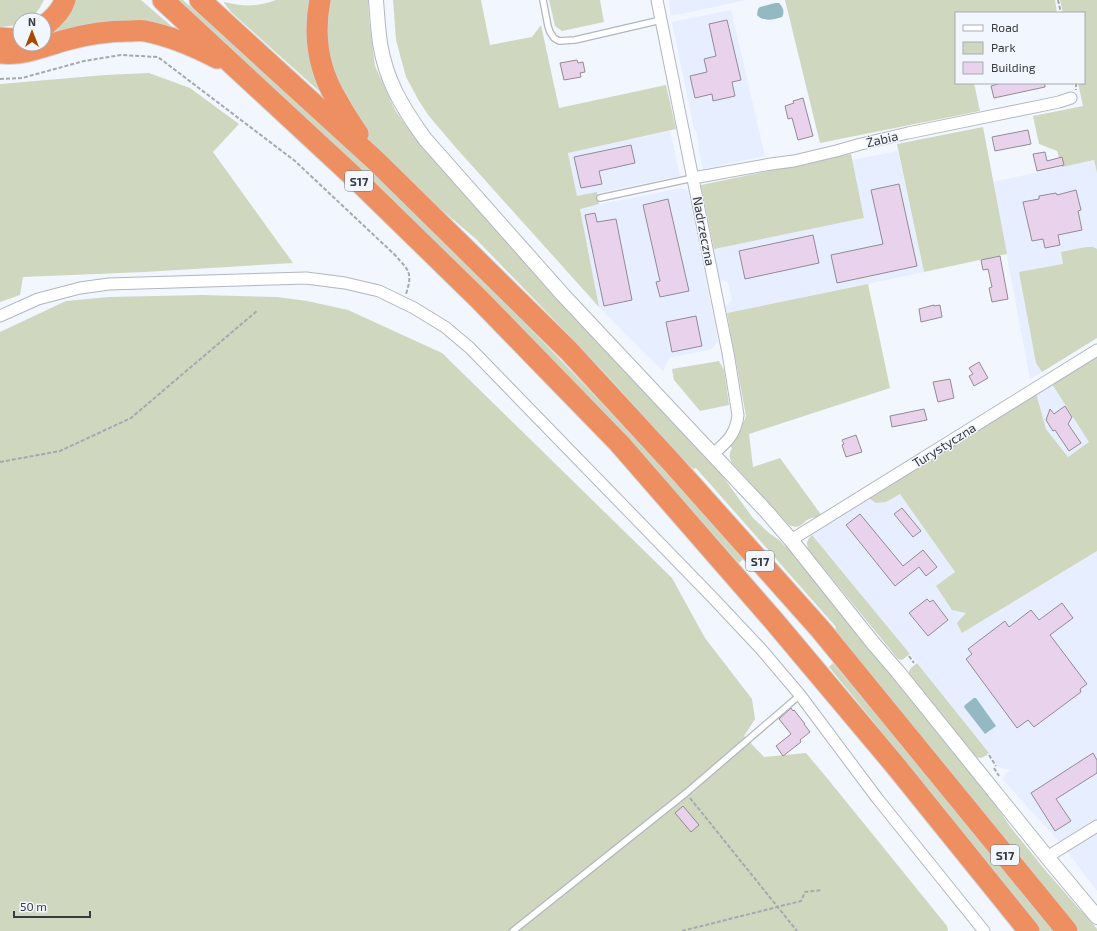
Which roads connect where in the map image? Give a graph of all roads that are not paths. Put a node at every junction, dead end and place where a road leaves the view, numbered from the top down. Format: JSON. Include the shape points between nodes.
{"nodes":[{"id":1,"x":65,"y":0,"type":"edge"},
{"id":2,"x":163,"y":0,"type":"edge"},
{"id":3,"x":200,"y":0,"type":"edge"},
{"id":4,"x":320,"y":0,"type":"edge"},
{"id":5,"x":376,"y":0,"type":"edge"},
{"id":6,"x":543,"y":0,"type":"edge"},
{"id":7,"x":657,"y":0,"type":"edge"},
{"id":8,"x":52,"y":18,"type":"edge"},
{"id":9,"x":661,"y":20,"type":"junction"},
{"id":10,"x":0,"y":38,"type":"edge"},
{"id":11,"x":12,"y":39,"type":"edge"},
{"id":12,"x":0,"y":53,"type":"edge"},
{"id":13,"x":235,"y":67,"type":"junction"},
{"id":14,"x":1071,"y":98,"type":"dead end"},
{"id":15,"x":376,"y":161,"type":"junction"},
{"id":16,"x":693,"y":178,"type":"junction"},
{"id":17,"x":600,"y":198,"type":"dead end"},
{"id":18,"x":0,"y":316,"type":"edge"},
{"id":19,"x":1097,"y":350,"type":"edge"},
{"id":20,"x":713,"y":454,"type":"junction"},
{"id":21,"x":791,"y":540,"type":"junction"},
{"id":22,"x":800,"y":695,"type":"junction"},
{"id":23,"x":1097,"y":826,"type":"edge"},
{"id":24,"x":1047,"y":857,"type":"junction"},
{"id":25,"x":1097,"y":917,"type":"edge"},
{"id":26,"x":512,"y":931,"type":"edge"},
{"id":27,"x":984,"y":931,"type":"edge"},
{"id":28,"x":1029,"y":931,"type":"edge"},
{"id":29,"x":1067,"y":931,"type":"edge"}],
"edges":[{"from":1,"to":8,"type":"highway"},
{"from":2,"to":13,"type":"highway","number":"S17"},
{"from":3,"to":15,"type":"highway","number":"S17"},
{"from":4,"to":15,"type":"highway","via":[[317,39],[325,74],[336,100]]},
{"from":5,"to":20,"type":"street","via":[[385,66],[395,91],[425,139],[564,296]]},
{"from":6,"to":9,"type":"lane","via":[[550,32],[559,41],[575,40]]},
{"from":7,"to":9,"type":"street","name":"Nadrzeczna"},
{"from":9,"to":16,"type":"street","name":"Nadrzeczna"},
{"from":10,"to":11,"type":"highway"},
{"from":12,"to":13,"type":"highway","via":[[39,49],[92,33],[143,31],[166,36],[198,48]]},
{"from":13,"to":28,"type":"highway","number":"S17","via":[[424,245],[619,443],[895,765]]},
{"from":14,"to":16,"type":"street","name":"Żabia","via":[[815,156]]},
{"from":15,"to":29,"type":"highway","number":"S17","via":[[569,351],[673,464],[821,630]]},
{"from":16,"to":17,"type":"lane"},
{"from":16,"to":20,"type":"street","name":"Nadrzeczna","via":[[738,415],[732,435]]},
{"from":18,"to":22,"type":"street","via":[[38,299],[80,288],[117,284],[306,278],[379,291],[445,327],[470,348],[714,599]]},
{"from":19,"to":21,"type":"street","name":"Turystyczna"},
{"from":20,"to":21,"type":"street"},
{"from":21,"to":24,"type":"street"},
{"from":22,"to":26,"type":"lane","via":[[686,793]]},
{"from":22,"to":27,"type":"street","via":[[877,798]]},
{"from":23,"to":24,"type":"street"},
{"from":24,"to":25,"type":"street"}]}
